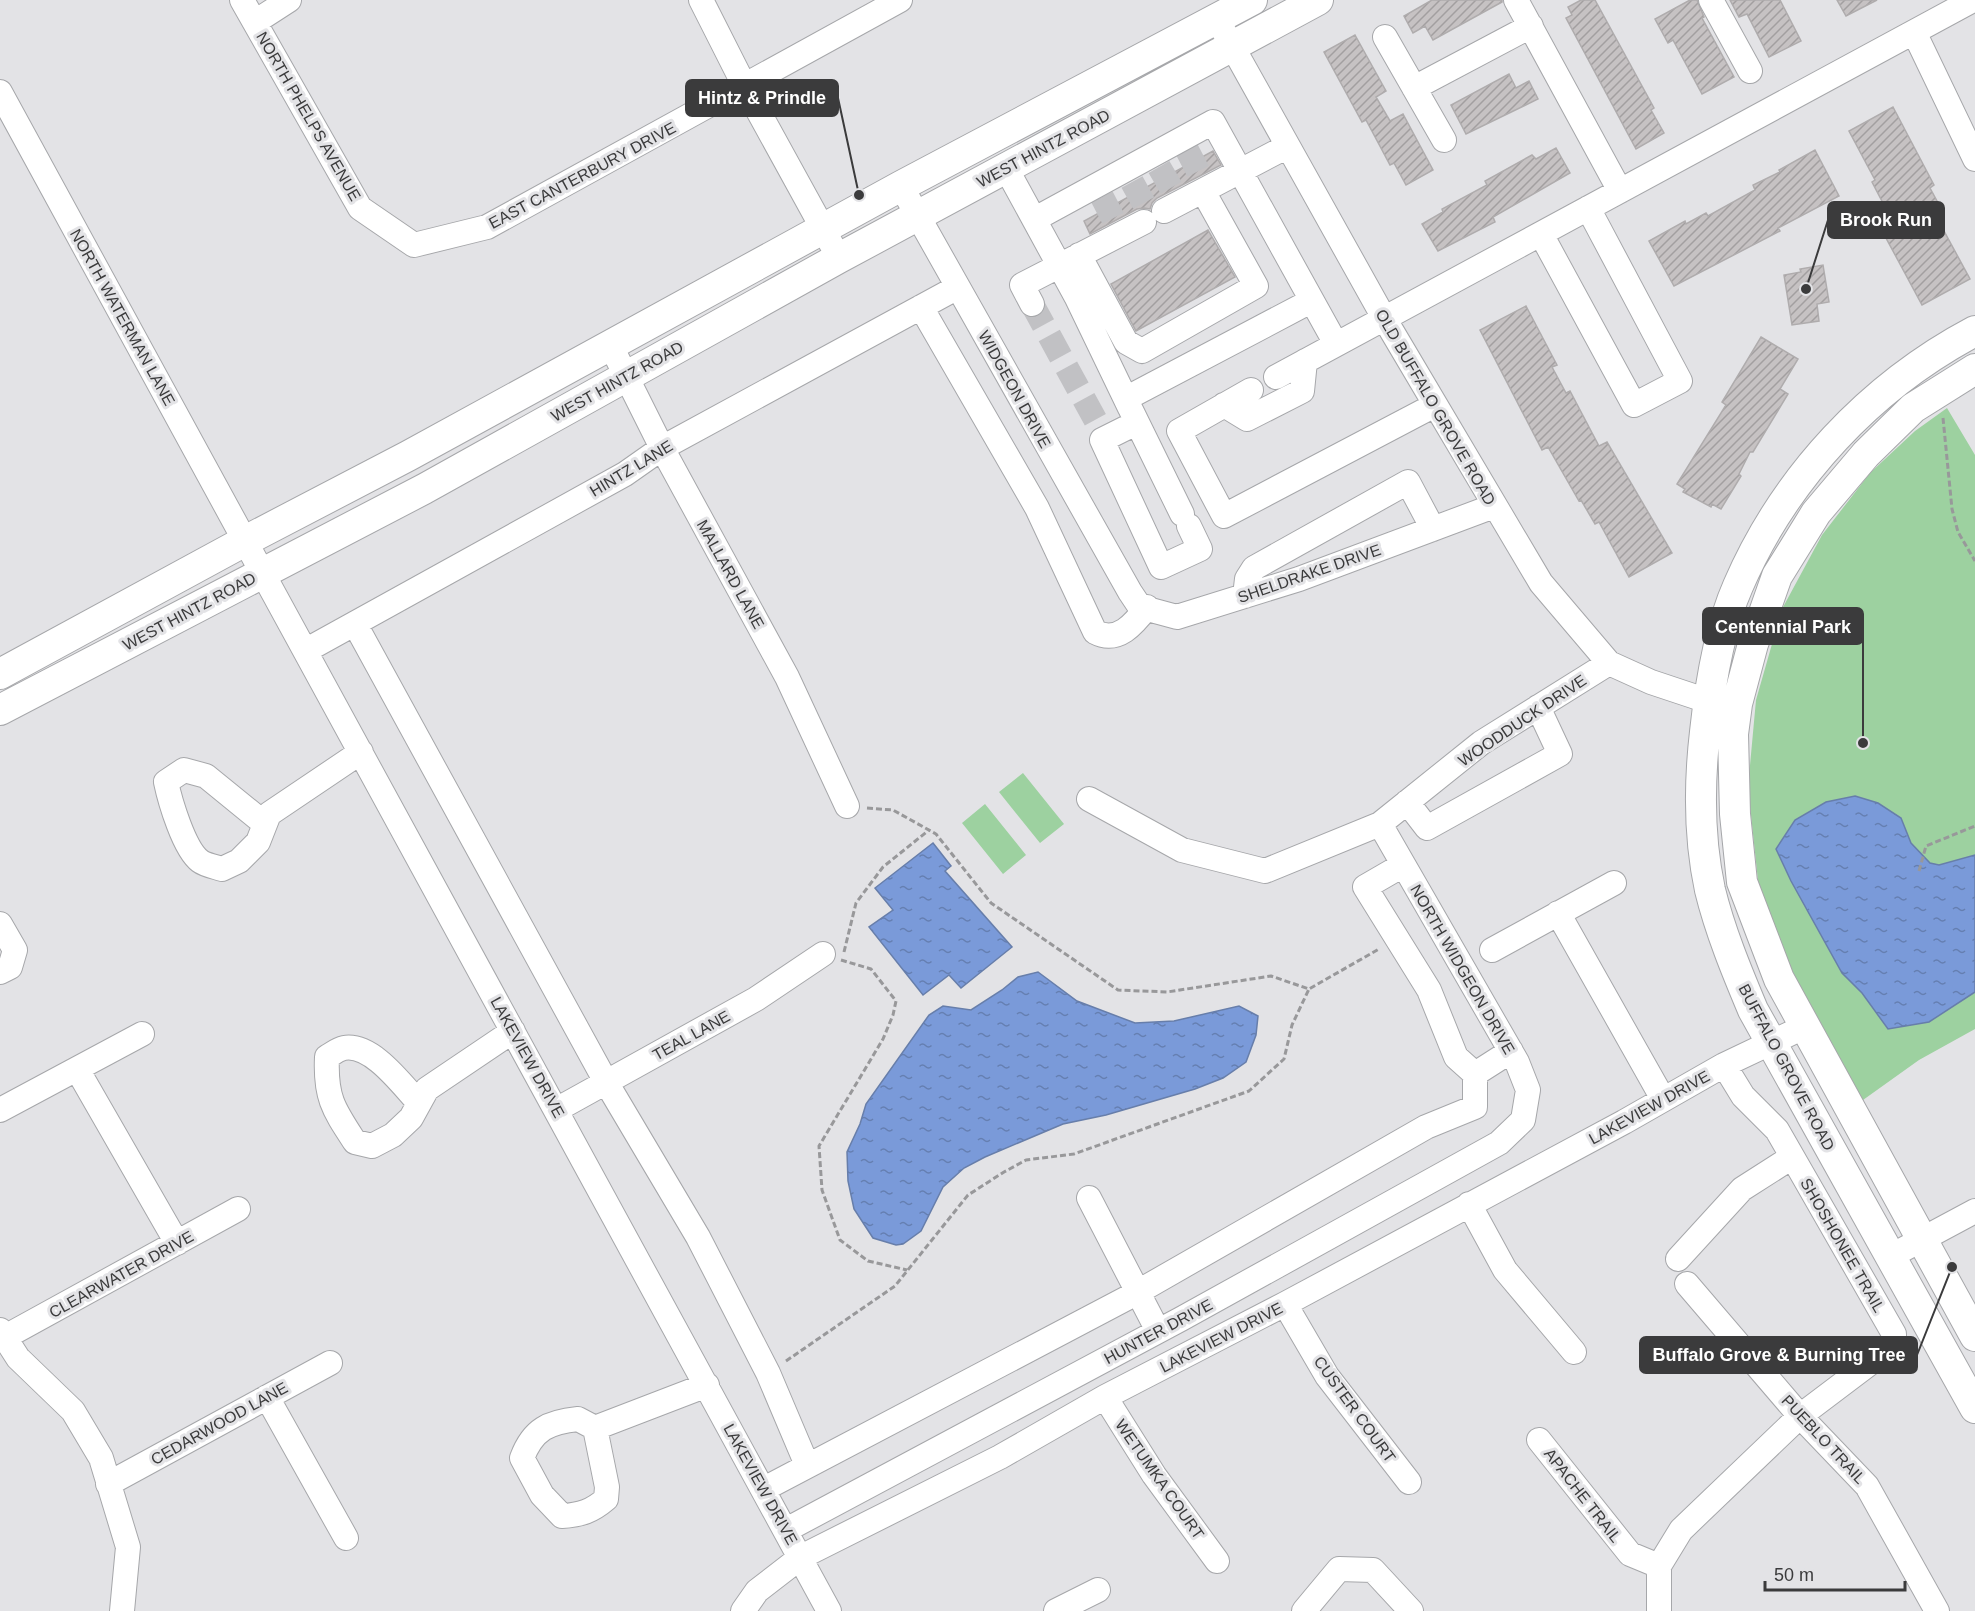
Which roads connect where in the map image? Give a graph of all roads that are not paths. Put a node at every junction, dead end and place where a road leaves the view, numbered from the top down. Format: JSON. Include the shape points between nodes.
{"nodes":[{"id":1,"x":242,"y":0,"type":"edge"},
{"id":2,"x":289,"y":0,"type":"edge"},
{"id":3,"x":701,"y":0,"type":"edge"},
{"id":4,"x":900,"y":0,"type":"edge"},
{"id":5,"x":1252,"y":0,"type":"edge"},
{"id":6,"x":1318,"y":0,"type":"edge"},
{"id":7,"x":1516,"y":0,"type":"edge"},
{"id":8,"x":1711,"y":0,"type":"edge"},
{"id":9,"x":1973,"y":0,"type":"edge"},
{"id":10,"x":1217,"y":19,"type":"junction"},
{"id":11,"x":255,"y":21,"type":"junction"},
{"id":12,"x":1531,"y":26,"type":"junction"},
{"id":13,"x":1914,"y":32,"type":"junction"},
{"id":14,"x":1385,"y":37,"type":"dead end"},
{"id":15,"x":1231,"y":46,"type":"junction"},
{"id":16,"x":1750,"y":71,"type":"dead end"},
{"id":17,"x":745,"y":87,"type":"junction"},
{"id":18,"x":1414,"y":88,"type":"junction"},
{"id":19,"x":0,"y":92,"type":"edge"},
{"id":20,"x":1444,"y":140,"type":"dead end"},
{"id":21,"x":1288,"y":146,"type":"junction"},
{"id":22,"x":1975,"y":159,"type":"edge"},
{"id":23,"x":1006,"y":168,"type":"junction"},
{"id":24,"x":1241,"y":171,"type":"junction"},
{"id":25,"x":1204,"y":184,"type":"junction"},
{"id":26,"x":901,"y":186,"type":"junction"},
{"id":27,"x":1620,"y":191,"type":"junction"},
{"id":28,"x":1588,"y":208,"type":"junction"},
{"id":29,"x":918,"y":216,"type":"junction"},
{"id":30,"x":1035,"y":219,"type":"junction"},
{"id":31,"x":824,"y":230,"type":"junction"},
{"id":32,"x":1541,"y":234,"type":"junction"},
{"id":33,"x":414,"y":244,"type":"joint"},
{"id":34,"x":839,"y":258,"type":"junction"},
{"id":35,"x":1070,"y":260,"type":"junction"},
{"id":36,"x":958,"y":287,"type":"junction"},
{"id":37,"x":1311,"y":301,"type":"junction"},
{"id":38,"x":1032,"y":304,"type":"tunnel mouth"},
{"id":39,"x":921,"y":307,"type":"junction"},
{"id":40,"x":1384,"y":318,"type":"junction"},
{"id":41,"x":1975,"y":331,"type":"edge"},
{"id":42,"x":610,"y":344,"type":"junction"},
{"id":43,"x":1335,"y":345,"type":"junction"},
{"id":44,"x":1305,"y":361,"type":"junction"},
{"id":45,"x":1975,"y":369,"type":"edge"},
{"id":46,"x":625,"y":377,"type":"junction"},
{"id":47,"x":1276,"y":377,"type":"dead end"},
{"id":48,"x":1251,"y":390,"type":"dead end"},
{"id":49,"x":1224,"y":405,"type":"junction"},
{"id":50,"x":1435,"y":405,"type":"junction"},
{"id":51,"x":1131,"y":410,"type":"junction"},
{"id":52,"x":662,"y":448,"type":"junction"},
{"id":53,"x":1494,"y":506,"type":"junction"},
{"id":54,"x":1433,"y":529,"type":"junction"},
{"id":55,"x":245,"y":541,"type":"junction"},
{"id":56,"x":262,"y":572,"type":"junction"},
{"id":57,"x":1245,"y":596,"type":"junction"},
{"id":58,"x":1139,"y":600,"type":"junction"},
{"id":59,"x":355,"y":624,"type":"junction"},
{"id":60,"x":306,"y":651,"type":"junction"},
{"id":61,"x":1609,"y":663,"type":"junction"},
{"id":62,"x":0,"y":674,"type":"edge"},
{"id":63,"x":1708,"y":701,"type":"junction"},
{"id":64,"x":1737,"y":704,"type":"junction"},
{"id":65,"x":1538,"y":707,"type":"junction"},
{"id":66,"x":0,"y":710,"type":"edge"},
{"id":67,"x":360,"y":752,"type":"junction"},
{"id":68,"x":1089,"y":799,"type":"dead end"},
{"id":69,"x":1407,"y":802,"type":"junction"},
{"id":70,"x":848,"y":806,"type":"road end"},
{"id":71,"x":265,"y":824,"type":"dead end"},
{"id":72,"x":1380,"y":824,"type":"junction"},
{"id":73,"x":1403,"y":865,"type":"junction"},
{"id":74,"x":1614,"y":883,"type":"dead end"},
{"id":75,"x":1558,"y":913,"type":"junction"},
{"id":76,"x":0,"y":924,"type":"edge"},
{"id":77,"x":1492,"y":950,"type":"dead end"},
{"id":78,"x":833,"y":957,"type":"road end"},
{"id":79,"x":0,"y":972,"type":"edge"},
{"id":80,"x":1804,"y":1026,"type":"junction"},
{"id":81,"x":513,"y":1031,"type":"junction"},
{"id":82,"x":142,"y":1034,"type":"dead end"},
{"id":83,"x":1771,"y":1043,"type":"junction"},
{"id":84,"x":1510,"y":1051,"type":"junction"},
{"id":85,"x":1724,"y":1065,"type":"junction"},
{"id":86,"x":77,"y":1069,"type":"junction"},
{"id":87,"x":1475,"y":1074,"type":"junction"},
{"id":88,"x":606,"y":1082,"type":"junction"},
{"id":89,"x":1663,"y":1099,"type":"junction"},
{"id":90,"x":419,"y":1103,"type":"dead end"},
{"id":91,"x":0,"y":1110,"type":"edge"},
{"id":92,"x":556,"y":1110,"type":"junction"},
{"id":93,"x":1523,"y":1120,"type":"joint"},
{"id":94,"x":1792,"y":1157,"type":"junction"},
{"id":95,"x":1089,"y":1198,"type":"dead end"},
{"id":96,"x":1469,"y":1204,"type":"junction"},
{"id":97,"x":238,"y":1209,"type":"dead end"},
{"id":98,"x":1975,"y":1211,"type":"edge"},
{"id":99,"x":1922,"y":1239,"type":"junction"},
{"id":100,"x":177,"y":1243,"type":"junction"},
{"id":101,"x":1891,"y":1256,"type":"junction"},
{"id":102,"x":1678,"y":1259,"type":"dead end"},
{"id":103,"x":1687,"y":1284,"type":"dead end"},
{"id":104,"x":1137,"y":1292,"type":"junction"},
{"id":105,"x":1285,"y":1304,"type":"junction"},
{"id":106,"x":1158,"y":1331,"type":"junction"},
{"id":107,"x":2,"y":1334,"type":"edge"},
{"id":108,"x":1975,"y":1335,"type":"edge"},
{"id":109,"x":1574,"y":1352,"type":"dead end"},
{"id":110,"x":330,"y":1363,"type":"dead end"},
{"id":111,"x":707,"y":1385,"type":"junction"},
{"id":112,"x":267,"y":1397,"type":"junction"},
{"id":113,"x":1105,"y":1397,"type":"junction"},
{"id":114,"x":1975,"y":1408,"type":"edge"},
{"id":115,"x":1800,"y":1416,"type":"junction"},
{"id":116,"x":595,"y":1428,"type":"dead end"},
{"id":117,"x":1539,"y":1440,"type":"dead end"},
{"id":118,"x":807,"y":1465,"type":"junction"},
{"id":119,"x":1409,"y":1482,"type":"dead end"},
{"id":120,"x":108,"y":1484,"type":"junction"},
{"id":121,"x":764,"y":1489,"type":"junction"},
{"id":122,"x":786,"y":1530,"type":"junction"},
{"id":123,"x":346,"y":1538,"type":"dead end"},
{"id":124,"x":801,"y":1557,"type":"junction"},
{"id":125,"x":1217,"y":1561,"type":"dead end"},
{"id":126,"x":1659,"y":1566,"type":"junction"},
{"id":127,"x":1098,"y":1590,"type":"dead end"},
{"id":128,"x":1657,"y":1610,"type":"edge"},
{"id":129,"x":122,"y":1611,"type":"edge"},
{"id":130,"x":743,"y":1611,"type":"edge"},
{"id":131,"x":829,"y":1611,"type":"edge"},
{"id":132,"x":1056,"y":1611,"type":"edge"},
{"id":133,"x":1304,"y":1611,"type":"edge"},
{"id":134,"x":1411,"y":1611,"type":"edge"},
{"id":135,"x":1937,"y":1611,"type":"edge"}],
"edges":[{"from":1,"to":11,"type":"street","name":"NORTH PHELPS AVENUE"},
{"from":2,"to":11,"type":"street"},
{"from":3,"to":17,"type":"street"},
{"from":4,"to":17,"type":"street","name":"EAST CANTERBURY DRIVE"},
{"from":5,"to":10,"type":"main road","name":"WEST HINTZ ROAD"},
{"from":6,"to":15,"type":"main road","name":"WEST HINTZ ROAD"},
{"from":7,"to":12,"type":"street"},
{"from":8,"to":16,"type":"street"},
{"from":9,"to":13,"type":"street"},
{"from":10,"to":15,"type":"street","name":"OLD BUFFALO GROVE ROAD"},
{"from":10,"to":26,"type":"main road","name":"WEST HINTZ ROAD"},
{"from":11,"to":33,"type":"street","name":"NORTH PHELPS AVENUE","via":[[360,208]]},
{"from":12,"to":18,"type":"street"},
{"from":12,"to":27,"type":"street"},
{"from":13,"to":22,"type":"street"},
{"from":13,"to":27,"type":"street"},
{"from":14,"to":18,"type":"street"},
{"from":15,"to":21,"type":"street","name":"OLD BUFFALO GROVE ROAD"},
{"from":15,"to":23,"type":"main road","name":"WEST HINTZ ROAD"},
{"from":17,"to":31,"type":"street"},
{"from":17,"to":33,"type":"street","name":"EAST CANTERBURY DRIVE","via":[[488,227]]},
{"from":18,"to":20,"type":"street"},
{"from":19,"to":55,"type":"street","name":"NORTH WATERMAN LANE"},
{"from":21,"to":24,"type":"street"},
{"from":21,"to":40,"type":"street","name":"OLD BUFFALO GROVE ROAD"},
{"from":23,"to":29,"type":"main road","name":"WEST HINTZ ROAD"},
{"from":23,"to":30,"type":"street"},
{"from":24,"to":25,"type":"street"},
{"from":24,"to":30,"type":"street","via":[[1213,122],[1184,145],[1128,176]]},
{"from":24,"to":37,"type":"street"},
{"from":25,"to":35,"type":"street","via":[[1119,228]]},
{"from":25,"to":35,"type":"street","via":[[1256,286],[1142,351],[1126,342]]},
{"from":26,"to":29,"type":"street","name":"WIDGEON DRIVE"},
{"from":26,"to":31,"type":"main road","name":"WEST HINTZ ROAD"},
{"from":27,"to":28,"type":"street"},
{"from":28,"to":32,"type":"street"},
{"from":28,"to":32,"type":"street","via":[[1680,381],[1634,405]]},
{"from":29,"to":34,"type":"main road","name":"WEST HINTZ ROAD"},
{"from":29,"to":36,"type":"street","name":"WIDGEON DRIVE"},
{"from":30,"to":35,"type":"street"},
{"from":31,"to":34,"type":"street"},
{"from":31,"to":42,"type":"main road","name":"WEST HINTZ ROAD"},
{"from":32,"to":40,"type":"street"},
{"from":34,"to":46,"type":"main road","name":"WEST HINTZ ROAD"},
{"from":35,"to":38,"type":"street","via":[[1022,285]]},
{"from":35,"to":51,"type":"street"},
{"from":36,"to":39,"type":"street","name":"HINTZ LANE"},
{"from":36,"to":58,"type":"street","name":"WIDGEON DRIVE"},
{"from":37,"to":43,"type":"street"},
{"from":37,"to":51,"type":"street"},
{"from":39,"to":52,"type":"street","name":"HINTZ LANE"},
{"from":39,"to":58,"type":"street","via":[[1037,508],[1095,632],[1104,637],[1133,624]]},
{"from":40,"to":43,"type":"street"},
{"from":40,"to":50,"type":"street","name":"OLD BUFFALO GROVE ROAD"},
{"from":41,"to":63,"type":"main road","name":"BUFFALO GROVE ROAD","via":[[1941,349],[1849,424],[1818,457],[1772,518],[1737,587]]},
{"from":42,"to":46,"type":"street","name":"MALLARD LANE"},
{"from":42,"to":55,"type":"main road","name":"WEST HINTZ ROAD"},
{"from":43,"to":44,"type":"street"},
{"from":44,"to":47,"type":"street"},
{"from":44,"to":49,"type":"street","via":[[1302,391],[1247,419]]},
{"from":45,"to":64,"type":"main road","name":"BUFFALO GROVE ROAD","via":[[1913,408],[1866,454],[1816,513],[1777,576]]},
{"from":46,"to":52,"type":"street","name":"MALLARD LANE"},
{"from":46,"to":56,"type":"main road","name":"WEST HINTZ ROAD","via":[[424,489]]},
{"from":48,"to":49,"type":"street"},
{"from":49,"to":50,"type":"street","via":[[1179,430],[1224,516]]},
{"from":50,"to":53,"type":"street","name":"OLD BUFFALO GROVE ROAD"},
{"from":51,"to":51,"type":"street","via":[[1200,549],[1161,567],[1099,429]]},
{"from":52,"to":59,"type":"street","name":"HINTZ LANE","via":[[625,474]]},
{"from":52,"to":70,"type":"street","name":"MALLARD LANE","via":[[787,677]]},
{"from":53,"to":54,"type":"street","name":"SHELDRAKE DRIVE"},
{"from":53,"to":61,"type":"street","name":"OLD BUFFALO GROVE ROAD","via":[[1541,583]]},
{"from":54,"to":57,"type":"street","name":"SHELDRAKE DRIVE"},
{"from":54,"to":57,"type":"street","via":[[1408,482],[1254,568],[1247,579]]},
{"from":55,"to":56,"type":"street","name":"LAKEVIEW DRIVE"},
{"from":55,"to":62,"type":"main road","name":"WEST HINTZ ROAD"},
{"from":56,"to":60,"type":"street","name":"LAKEVIEW DRIVE"},
{"from":56,"to":66,"type":"main road","name":"WEST HINTZ ROAD"},
{"from":57,"to":58,"type":"street","name":"SHELDRAKE DRIVE","via":[[1178,617],[1155,612]]},
{"from":59,"to":60,"type":"street","name":"HINTZ LANE"},
{"from":59,"to":88,"type":"street"},
{"from":60,"to":67,"type":"street","name":"LAKEVIEW DRIVE"},
{"from":61,"to":63,"type":"street","name":"OLD BUFFALO GROVE ROAD"},
{"from":61,"to":65,"type":"street","name":"WOODDUCK DRIVE"},
{"from":63,"to":64,"type":"street","name":"OLD BUFFALO GROVE ROAD"},
{"from":63,"to":83,"type":"main road","name":"BUFFALO GROVE ROAD","via":[[1701,822],[1710,890],[1734,965]]},
{"from":64,"to":80,"type":"main road","name":"BUFFALO GROVE ROAD","via":[[1733,734],[1735,814],[1743,882],[1779,979]]},
{"from":65,"to":69,"type":"street","name":"WOODDUCK DRIVE","via":[[1480,743]]},
{"from":65,"to":69,"type":"street","via":[[1560,753],[1427,828]]},
{"from":67,"to":71,"type":"street","via":[[269,814]]},
{"from":67,"to":81,"type":"street","name":"LAKEVIEW DRIVE"},
{"from":68,"to":72,"type":"street","name":"WOODDUCK DRIVE","via":[[1182,850],[1265,871]]},
{"from":69,"to":72,"type":"street","name":"WOODDUCK DRIVE"},
{"from":72,"to":73,"type":"street","name":"NORTH WIDGEON DRIVE"},
{"from":73,"to":84,"type":"street","name":"NORTH WIDGEON DRIVE"},
{"from":73,"to":87,"type":"street","via":[[1365,887],[1430,990],[1456,1057]]},
{"from":74,"to":75,"type":"street"},
{"from":75,"to":77,"type":"street"},
{"from":75,"to":89,"type":"street"},
{"from":76,"to":79,"type":"street","via":[[15,950],[10,967]]},
{"from":78,"to":88,"type":"street","name":"TEAL LANE"},
{"from":80,"to":83,"type":"street","name":"LAKEVIEW DRIVE"},
{"from":80,"to":99,"type":"main road","name":"BUFFALO GROVE ROAD"},
{"from":81,"to":90,"type":"street","via":[[427,1089]]},
{"from":81,"to":92,"type":"street","name":"LAKEVIEW DRIVE"},
{"from":82,"to":86,"type":"street"},
{"from":83,"to":85,"type":"street","name":"LAKEVIEW DRIVE"},
{"from":83,"to":101,"type":"main road","name":"BUFFALO GROVE ROAD"},
{"from":84,"to":87,"type":"street"},
{"from":84,"to":93,"type":"street","name":"NORTH WIDGEON DRIVE","via":[[1528,1090]]},
{"from":85,"to":89,"type":"street","name":"LAKEVIEW DRIVE"},
{"from":85,"to":94,"type":"street","name":"SHOSHONEE TRAIL","via":[[1743,1096],[1777,1130]]},
{"from":86,"to":91,"type":"street"},
{"from":86,"to":100,"type":"street"},
{"from":87,"to":104,"type":"street","via":[[1475,1107],[1426,1127]]},
{"from":88,"to":92,"type":"street","name":"TEAL LANE"},
{"from":88,"to":118,"type":"street","via":[[698,1237],[768,1373]]},
{"from":89,"to":96,"type":"street","name":"LAKEVIEW DRIVE"},
{"from":92,"to":111,"type":"street","name":"LAKEVIEW DRIVE"},
{"from":93,"to":106,"type":"street","name":"HUNTER DRIVE","via":[[1499,1143]]},
{"from":94,"to":102,"type":"street","via":[[1742,1189]]},
{"from":94,"to":115,"type":"street","name":"SHOSHONEE TRAIL","via":[[1894,1334],[1894,1345]]},
{"from":95,"to":104,"type":"street"},
{"from":96,"to":105,"type":"street","name":"LAKEVIEW DRIVE"},
{"from":96,"to":109,"type":"street","via":[[1505,1270]]},
{"from":97,"to":100,"type":"street","name":"CLEARWATER DRIVE"},
{"from":98,"to":99,"type":"street"},
{"from":99,"to":101,"type":"street"},
{"from":99,"to":108,"type":"main road","name":"BUFFALO GROVE ROAD"},
{"from":100,"to":107,"type":"street","name":"CLEARWATER DRIVE"},
{"from":101,"to":114,"type":"main road","name":"BUFFALO GROVE ROAD"},
{"from":103,"to":115,"type":"street","name":"PUEBLO TRAIL"},
{"from":104,"to":106,"type":"street"},
{"from":104,"to":118,"type":"street"},
{"from":105,"to":113,"type":"street","name":"LAKEVIEW DRIVE"},
{"from":105,"to":119,"type":"street","name":"CUSTER COURT","via":[[1327,1376]]},
{"from":106,"to":122,"type":"street","name":"HUNTER DRIVE"},
{"from":107,"to":120,"type":"street","via":[[18,1358],[73,1411],[100,1458]]},
{"from":110,"to":112,"type":"street","name":"CEDARWOOD LANE"},
{"from":111,"to":116,"type":"street"},
{"from":111,"to":121,"type":"street","name":"LAKEVIEW DRIVE"},
{"from":112,"to":120,"type":"street","name":"CEDARWOOD LANE"},
{"from":112,"to":123,"type":"street"},
{"from":113,"to":124,"type":"street","name":"LAKEVIEW DRIVE","via":[[1000,1457]]},
{"from":113,"to":125,"type":"street","name":"WETUMKA COURT"},
{"from":115,"to":126,"type":"street","via":[[1681,1530]]},
{"from":115,"to":135,"type":"street","name":"PUEBLO TRAIL","via":[[1867,1486]]},
{"from":117,"to":126,"type":"street","name":"APACHE TRAIL","via":[[1630,1554]]},
{"from":118,"to":121,"type":"street"},
{"from":120,"to":129,"type":"street","via":[[128,1547]]},
{"from":121,"to":122,"type":"street","name":"LAKEVIEW DRIVE"},
{"from":122,"to":124,"type":"street","name":"LAKEVIEW DRIVE"},
{"from":124,"to":130,"type":"street","via":[[757,1591]]},
{"from":124,"to":131,"type":"street"},
{"from":126,"to":128,"type":"street"},
{"from":127,"to":132,"type":"street"},
{"from":133,"to":134,"type":"street","via":[[1339,1569],[1373,1570]]}]}
